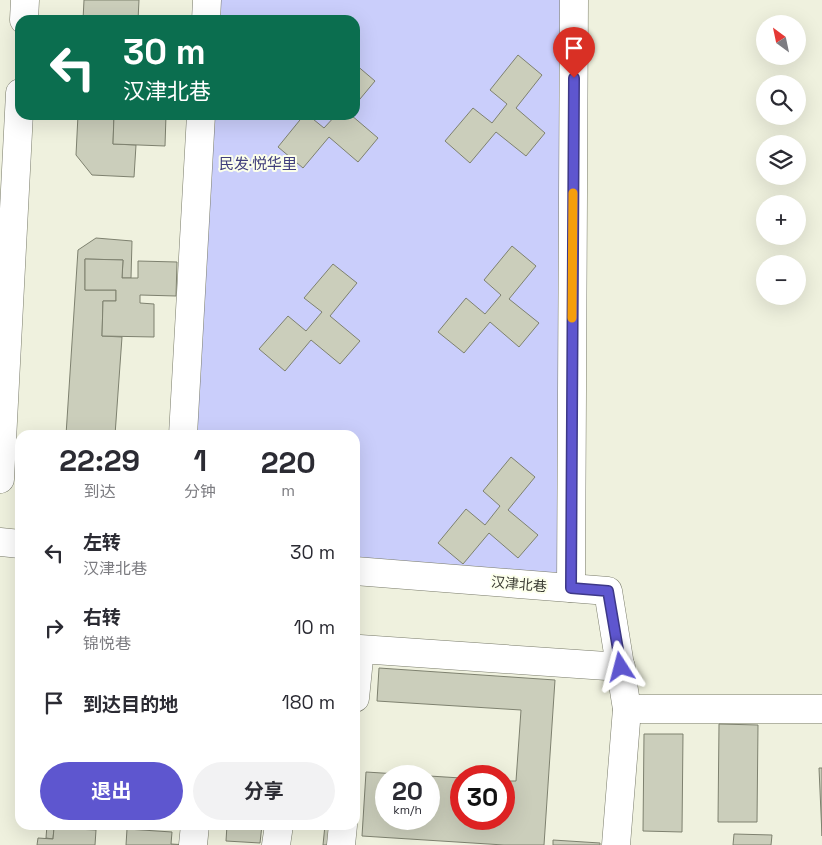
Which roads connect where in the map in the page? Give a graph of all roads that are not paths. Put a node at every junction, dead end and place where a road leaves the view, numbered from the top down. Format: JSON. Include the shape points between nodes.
{"nodes":[{"id":1,"x":25,"y":0,"type":"edge"},
{"id":2,"x":208,"y":0,"type":"edge"},
{"id":3,"x":574,"y":0,"type":"edge"},
{"id":4,"x":24,"y":15,"type":"edge"},
{"id":5,"x":206,"y":15,"type":"edge"},
{"id":6,"x":19,"y":120,"type":"edge"},
{"id":7,"x":200,"y":120,"type":"edge"},
{"id":8,"x":183,"y":430,"type":"edge"},
{"id":9,"x":0,"y":479,"type":"edge"},
{"id":10,"x":0,"y":542,"type":"edge"},
{"id":11,"x":15,"y":544,"type":"edge"},
{"id":12,"x":360,"y":571,"type":"edge"},
{"id":13,"x":571,"y":588,"type":"junction"},
{"id":14,"x":360,"y":649,"type":"edge"},
{"id":15,"x":621,"y":667,"type":"junction"},
{"id":16,"x":627,"y":709,"type":"junction"},
{"id":17,"x":822,"y":709,"type":"edge"},
{"id":18,"x":194,"y":830,"type":"edge"},
{"id":19,"x":278,"y":830,"type":"edge"},
{"id":20,"x":342,"y":830,"type":"edge"},
{"id":21,"x":193,"y":845,"type":"edge"},
{"id":22,"x":276,"y":845,"type":"edge"},
{"id":23,"x":341,"y":845,"type":"edge"},
{"id":24,"x":616,"y":845,"type":"edge"}],
"edges":[{"from":1,"to":4,"type":"street"},
{"from":2,"to":5,"type":"street"},
{"from":3,"to":13,"type":"street"},
{"from":6,"to":9,"type":"street"},
{"from":7,"to":8,"type":"street"},
{"from":10,"to":11,"type":"street"},
{"from":12,"to":13,"type":"street","name":"汉津北巷"},
{"from":13,"to":15,"type":"street","name":"汉津北巷","via":[[608,591]]},
{"from":14,"to":15,"type":"street"},
{"from":15,"to":16,"type":"street","name":"汉津北巷"},
{"from":16,"to":17,"type":"street"},
{"from":16,"to":24,"type":"street","name":"汉津北巷"},
{"from":18,"to":21,"type":"street"},
{"from":19,"to":22,"type":"street"},
{"from":20,"to":23,"type":"street"}]}
